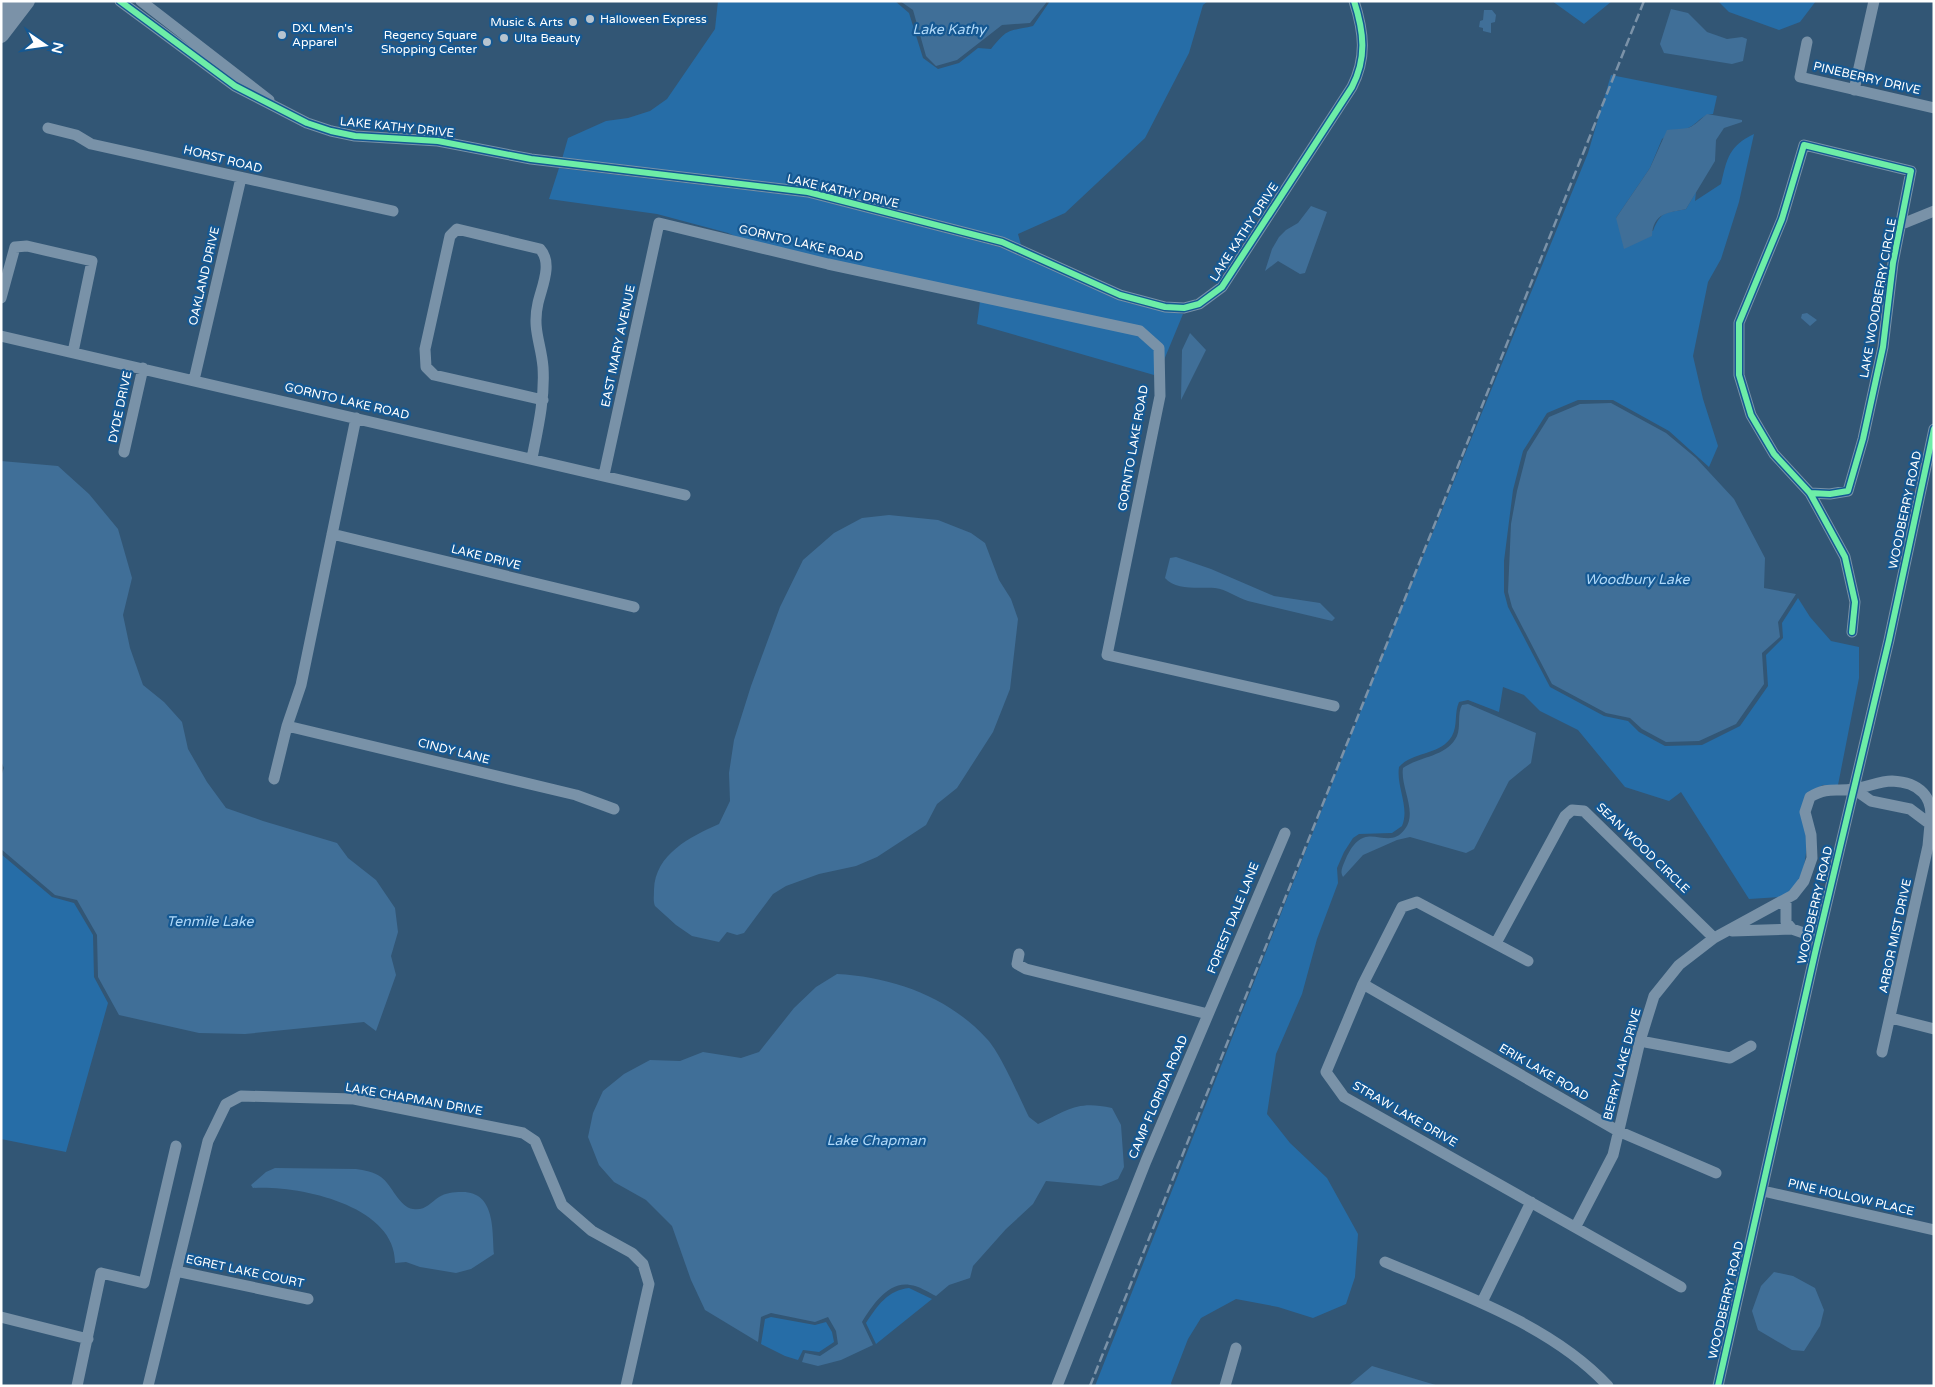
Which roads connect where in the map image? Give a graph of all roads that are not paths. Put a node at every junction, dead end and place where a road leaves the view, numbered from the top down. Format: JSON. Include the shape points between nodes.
{"nodes":[{"id":1,"x":9,"y":1,"type":"edge"},
{"id":2,"x":27,"y":1,"type":"edge"},
{"id":3,"x":120,"y":1,"type":"edge"},
{"id":4,"x":140,"y":1,"type":"edge"},
{"id":5,"x":1354,"y":1,"type":"edge"},
{"id":6,"x":1874,"y":1,"type":"edge"},
{"id":7,"x":1,"y":16,"type":"edge"},
{"id":8,"x":1,"y":35,"type":"edge"},
{"id":9,"x":1807,"y":42,"type":"dead end"},
{"id":10,"x":1854,"y":90,"type":"junction"},
{"id":11,"x":276,"y":106,"type":"junction"},
{"id":12,"x":1934,"y":108,"type":"edge"},
{"id":13,"x":48,"y":128,"type":"dead end"},
{"id":14,"x":241,"y":178,"type":"junction"},
{"id":15,"x":393,"y":211,"type":"dead end"},
{"id":16,"x":1934,"y":212,"type":"edge"},
{"id":17,"x":660,"y":223,"type":"joint"},
{"id":18,"x":1902,"y":224,"type":"junction"},
{"id":19,"x":1,"y":298,"type":"edge"},
{"id":20,"x":1,"y":336,"type":"edge"},
{"id":21,"x":73,"y":352,"type":"junction"},
{"id":22,"x":143,"y":368,"type":"junction"},
{"id":23,"x":194,"y":380,"type":"junction"},
{"id":24,"x":543,"y":400,"type":"junction"},
{"id":25,"x":356,"y":418,"type":"junction"},
{"id":26,"x":1934,"y":429,"type":"edge"},
{"id":27,"x":124,"y":452,"type":"dead end"},
{"id":28,"x":532,"y":458,"type":"junction"},
{"id":29,"x":604,"y":475,"type":"junction"},
{"id":30,"x":1810,"y":493,"type":"junction"},
{"id":31,"x":685,"y":495,"type":"dead end"},
{"id":32,"x":332,"y":534,"type":"junction"},
{"id":33,"x":634,"y":607,"type":"dead end"},
{"id":34,"x":1852,"y":632,"type":"dead end"},
{"id":35,"x":1334,"y":706,"type":"dead end"},
{"id":36,"x":287,"y":726,"type":"junction"},
{"id":37,"x":274,"y":779,"type":"dead end"},
{"id":38,"x":1854,"y":789,"type":"junction"},
{"id":39,"x":1926,"y":795,"type":"junction"},
{"id":40,"x":614,"y":809,"type":"dead end"},
{"id":41,"x":1914,"y":812,"type":"junction"},
{"id":42,"x":1930,"y":824,"type":"junction"},
{"id":43,"x":1285,"y":833,"type":"dead end"},
{"id":44,"x":1786,"y":900,"type":"junction"},
{"id":45,"x":1792,"y":929,"type":"junction"},
{"id":46,"x":1726,"y":932,"type":"junction"},
{"id":47,"x":1714,"y":938,"type":"junction"},
{"id":48,"x":1818,"y":938,"type":"junction"},
{"id":49,"x":1496,"y":943,"type":"junction"},
{"id":50,"x":1019,"y":954,"type":"dead end"},
{"id":51,"x":1528,"y":961,"type":"dead end"},
{"id":52,"x":1363,"y":984,"type":"junction"},
{"id":53,"x":1208,"y":1014,"type":"junction"},
{"id":54,"x":1891,"y":1018,"type":"junction"},
{"id":55,"x":1934,"y":1028,"type":"edge"},
{"id":56,"x":1640,"y":1041,"type":"junction"},
{"id":57,"x":1751,"y":1046,"type":"dead end"},
{"id":58,"x":1882,"y":1052,"type":"dead end"},
{"id":59,"x":1618,"y":1131,"type":"junction"},
{"id":60,"x":176,"y":1146,"type":"dead end"},
{"id":61,"x":1716,"y":1173,"type":"dead end"},
{"id":62,"x":1763,"y":1191,"type":"junction"},
{"id":63,"x":1531,"y":1202,"type":"junction"},
{"id":64,"x":1576,"y":1226,"type":"junction"},
{"id":65,"x":1934,"y":1230,"type":"edge"},
{"id":66,"x":1385,"y":1262,"type":"dead end"},
{"id":67,"x":176,"y":1271,"type":"junction"},
{"id":68,"x":1681,"y":1287,"type":"dead end"},
{"id":69,"x":308,"y":1299,"type":"dead end"},
{"id":70,"x":1482,"y":1302,"type":"junction"},
{"id":71,"x":1,"y":1317,"type":"edge"},
{"id":72,"x":88,"y":1339,"type":"junction"},
{"id":73,"x":1236,"y":1348,"type":"dead end"},
{"id":74,"x":77,"y":1386,"type":"edge"},
{"id":75,"x":148,"y":1386,"type":"edge"},
{"id":76,"x":626,"y":1386,"type":"edge"},
{"id":77,"x":1057,"y":1386,"type":"edge"},
{"id":78,"x":1224,"y":1386,"type":"edge"},
{"id":79,"x":1608,"y":1386,"type":"edge"},
{"id":80,"x":1718,"y":1386,"type":"edge"}],
"edges":[{"from":1,"to":7,"type":"highway"},
{"from":2,"to":8,"type":"highway"},
{"from":3,"to":11,"type":"street","name":"LAKE KATHY DRIVE","via":[[213,71],[258,99]]},
{"from":4,"to":11,"type":"street","name":"LAKE KATHY DRIVE"},
{"from":5,"to":11,"type":"street","name":"LAKE KATHY DRIVE","via":[[1362,26],[1364,49],[1360,70],[1352,87],[1222,287],[1208,300],[1184,308],[1125,297],[1002,242],[808,192],[531,160],[438,141],[355,136],[307,123]]},
{"from":6,"to":10,"type":"street"},
{"from":9,"to":10,"type":"street","name":"PINEBERRY DRIVE","via":[[1800,77]]},
{"from":10,"to":12,"type":"street","name":"PINEBERRY DRIVE"},
{"from":13,"to":14,"type":"street","name":"HORST ROAD","via":[[91,144]]},
{"from":14,"to":15,"type":"street","name":"HORST ROAD"},
{"from":14,"to":23,"type":"street","name":"OAKLAND DRIVE"},
{"from":16,"to":18,"type":"street"},
{"from":17,"to":29,"type":"street","name":"EAST MARY AVENUE"},
{"from":17,"to":35,"type":"street","name":"GORNTO LAKE ROAD","via":[[828,264],[1140,331],[1159,348],[1160,396],[1107,655]]},
{"from":18,"to":30,"type":"street","name":"LAKE WOODBERRY CIRCLE","via":[[1893,263],[1883,347],[1848,491]]},
{"from":18,"to":30,"type":"street","name":"LAKE WOODBERRY CIRCLE","via":[[1911,171],[1804,145],[1782,219],[1739,323],[1739,375],[1751,415],[1774,454]]},
{"from":19,"to":21,"type":"street","via":[[14,247],[27,246],[92,261]]},
{"from":20,"to":21,"type":"street","name":"GORNTO LAKE ROAD"},
{"from":21,"to":22,"type":"street","name":"GORNTO LAKE ROAD"},
{"from":22,"to":23,"type":"street","name":"GORNTO LAKE ROAD"},
{"from":22,"to":27,"type":"street","name":"DYDE DRIVE"},
{"from":23,"to":25,"type":"street","name":"GORNTO LAKE ROAD"},
{"from":24,"to":24,"type":"street","via":[[543,366],[535,328],[547,263],[544,253],[540,249],[457,230],[450,236],[425,349],[426,367],[434,374]]},
{"from":24,"to":28,"type":"street"},
{"from":25,"to":28,"type":"street","name":"GORNTO LAKE ROAD"},
{"from":25,"to":32,"type":"street"},
{"from":26,"to":38,"type":"street","name":"WOODBERRY ROAD"},
{"from":28,"to":29,"type":"street","name":"GORNTO LAKE ROAD"},
{"from":29,"to":31,"type":"street","name":"GORNTO LAKE ROAD"},
{"from":30,"to":34,"type":"street","name":"LAKE WOODBERRY CIRCLE","via":[[1845,558],[1855,602]]},
{"from":32,"to":33,"type":"street","name":"LAKE DRIVE"},
{"from":32,"to":36,"type":"street","via":[[300,685]]},
{"from":36,"to":37,"type":"street"},
{"from":36,"to":40,"type":"street","name":"CINDY LANE","via":[[576,795]]},
{"from":38,"to":39,"type":"street","via":[[1891,781],[1907,783]]},
{"from":38,"to":41,"type":"street","via":[[1871,801]]},
{"from":38,"to":44,"type":"street","name":"BERRY LAKE DRIVE","via":[[1823,790],[1810,797],[1806,812],[1812,858],[1804,881]]},
{"from":38,"to":48,"type":"street","name":"WOODBERRY ROAD"},
{"from":39,"to":41,"type":"street"},
{"from":39,"to":42,"type":"street","name":"ARBOR MIST DRIVE","via":[[1933,813]]},
{"from":41,"to":42,"type":"street"},
{"from":42,"to":54,"type":"street","name":"ARBOR MIST DRIVE"},
{"from":43,"to":53,"type":"street","name":"FOREST DALE LANE"},
{"from":44,"to":45,"type":"street","via":[[1786,922]]},
{"from":44,"to":46,"type":"street","name":"BERRY LAKE DRIVE"},
{"from":45,"to":46,"type":"street","name":"BERRY LAKE DRIVE"},
{"from":45,"to":48,"type":"street","name":"BERRY LAKE DRIVE"},
{"from":46,"to":47,"type":"street","name":"BERRY LAKE DRIVE"},
{"from":47,"to":49,"type":"street","name":"SEAN WOOD CIRCLE","via":[[1584,811],[1572,810],[1565,816]]},
{"from":47,"to":56,"type":"street","name":"BERRY LAKE DRIVE","via":[[1680,964],[1654,996]]},
{"from":48,"to":62,"type":"street","name":"WOODBERRY ROAD"},
{"from":49,"to":51,"type":"street","name":"STRAW LAKE DRIVE"},
{"from":49,"to":52,"type":"street","name":"STRAW LAKE DRIVE","via":[[1417,902],[1402,907]]},
{"from":50,"to":53,"type":"street","via":[[1017,964],[1026,969]]},
{"from":52,"to":59,"type":"street","name":"ERIK LAKE ROAD"},
{"from":52,"to":63,"type":"street","name":"STRAW LAKE DRIVE","via":[[1326,1072],[1344,1097]]},
{"from":53,"to":77,"type":"street","name":"CAMP FLORIDA ROAD"},
{"from":54,"to":55,"type":"street"},
{"from":54,"to":58,"type":"street","name":"ARBOR MIST DRIVE"},
{"from":56,"to":57,"type":"street","via":[[1730,1058]]},
{"from":56,"to":59,"type":"street","name":"BERRY LAKE DRIVE"},
{"from":59,"to":61,"type":"street","name":"ERIK LAKE ROAD"},
{"from":59,"to":64,"type":"street","name":"BERRY LAKE DRIVE","via":[[1613,1156]]},
{"from":60,"to":72,"type":"street","via":[[144,1283],[101,1273]]},
{"from":62,"to":65,"type":"street","name":"PINE HOLLOW PLACE"},
{"from":62,"to":80,"type":"street","name":"WOODBERRY ROAD"},
{"from":63,"to":64,"type":"street","name":"STRAW LAKE DRIVE"},
{"from":63,"to":70,"type":"street"},
{"from":64,"to":68,"type":"street","name":"STRAW LAKE DRIVE"},
{"from":66,"to":70,"type":"street"},
{"from":67,"to":69,"type":"street","name":"EGRET LAKE COURT"},
{"from":67,"to":75,"type":"street","name":"LAKE CHAPMAN DRIVE"},
{"from":67,"to":76,"type":"street","name":"LAKE CHAPMAN DRIVE","via":[[208,1141],[226,1104],[241,1096],[354,1100],[523,1133],[535,1141],[562,1205],[592,1230],[632,1253],[643,1264],[650,1284]]},
{"from":70,"to":79,"type":"street","via":[[1545,1336],[1599,1375]]},
{"from":71,"to":72,"type":"street"},
{"from":72,"to":74,"type":"street"},
{"from":73,"to":78,"type":"street"}]}
